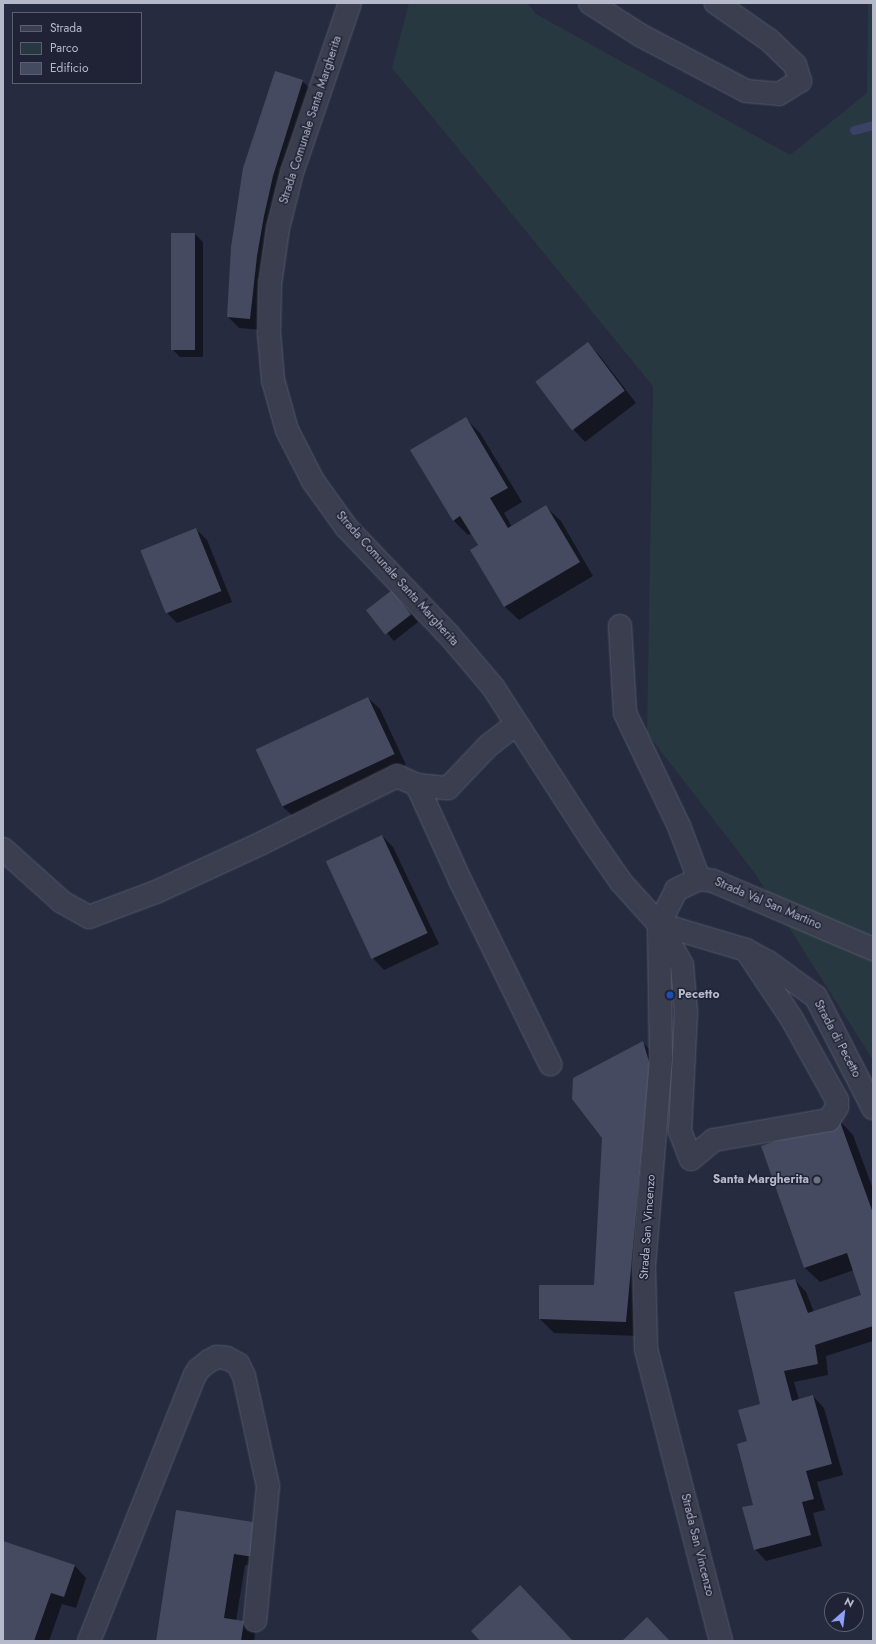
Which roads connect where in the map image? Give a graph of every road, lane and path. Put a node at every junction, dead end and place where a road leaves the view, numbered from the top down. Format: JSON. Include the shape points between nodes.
{"nodes":[{"id":1,"x":350,"y":3,"type":"edge"},
{"id":2,"x":590,"y":3,"type":"edge"},
{"id":3,"x":716,"y":3,"type":"edge"},
{"id":4,"x":620,"y":626,"type":"dead end"},
{"id":5,"x":516,"y":724,"type":"junction"},
{"id":6,"x":417,"y":785,"type":"junction"},
{"id":7,"x":3,"y":849,"type":"edge"},
{"id":8,"x":699,"y":879,"type":"junction"},
{"id":9,"x":659,"y":924,"type":"junction"},
{"id":10,"x":873,"y":949,"type":"edge"},
{"id":11,"x":746,"y":950,"type":"junction"},
{"id":12,"x":550,"y":1064,"type":"dead end"},
{"id":13,"x":873,"y":1108,"type":"edge"},
{"id":14,"x":255,"y":1620,"type":"dead end"},
{"id":15,"x":89,"y":1641,"type":"edge"},
{"id":16,"x":721,"y":1641,"type":"edge"}],
"edges":[{"from":1,"to":5,"type":"street","name":"Strada Comunale Santa Margherita","via":[[292,172],[278,228],[270,284],[269,333],[272,380],[287,430],[313,481],[346,527],[454,640],[492,687]]},
{"from":2,"to":3,"type":"street","via":[[640,35],[746,91],[779,94],[800,80],[795,65],[769,40]]},
{"from":4,"to":8,"type":"street","via":[[625,713],[679,826]]},
{"from":5,"to":6,"type":"street","via":[[488,746],[448,788]]},
{"from":5,"to":9,"type":"street","name":"Strada Comunale Santa Margherita","via":[[621,882]]},
{"from":6,"to":7,"type":"street","via":[[396,776],[163,889],[89,917],[62,902]]},
{"from":6,"to":12,"type":"street","via":[[461,882]]},
{"from":8,"to":9,"type":"street","name":"Strada Val San Martino","via":[[676,890]]},
{"from":8,"to":10,"type":"street","name":"Strada Val San Martino","via":[[713,881]]},
{"from":9,"to":11,"type":"street","name":"Strada di Pecetto"},
{"from":9,"to":11,"type":"street","name":"Strada Comunale Santa Margherita","via":[[682,965],[686,1013],[680,1131],[691,1159],[714,1140],[829,1120],[837,1107],[837,1100],[792,1019]]},
{"from":9,"to":16,"type":"street","name":"Strada San Vincenzo","via":[[662,1058],[644,1266],[646,1348]]},
{"from":11,"to":13,"type":"street","name":"Strada di Pecetto","via":[[768,962],[816,997]]},
{"from":14,"to":15,"type":"street","via":[[268,1486],[244,1376],[238,1364],[227,1358],[217,1357],[199,1369],[196,1375]]}]}
